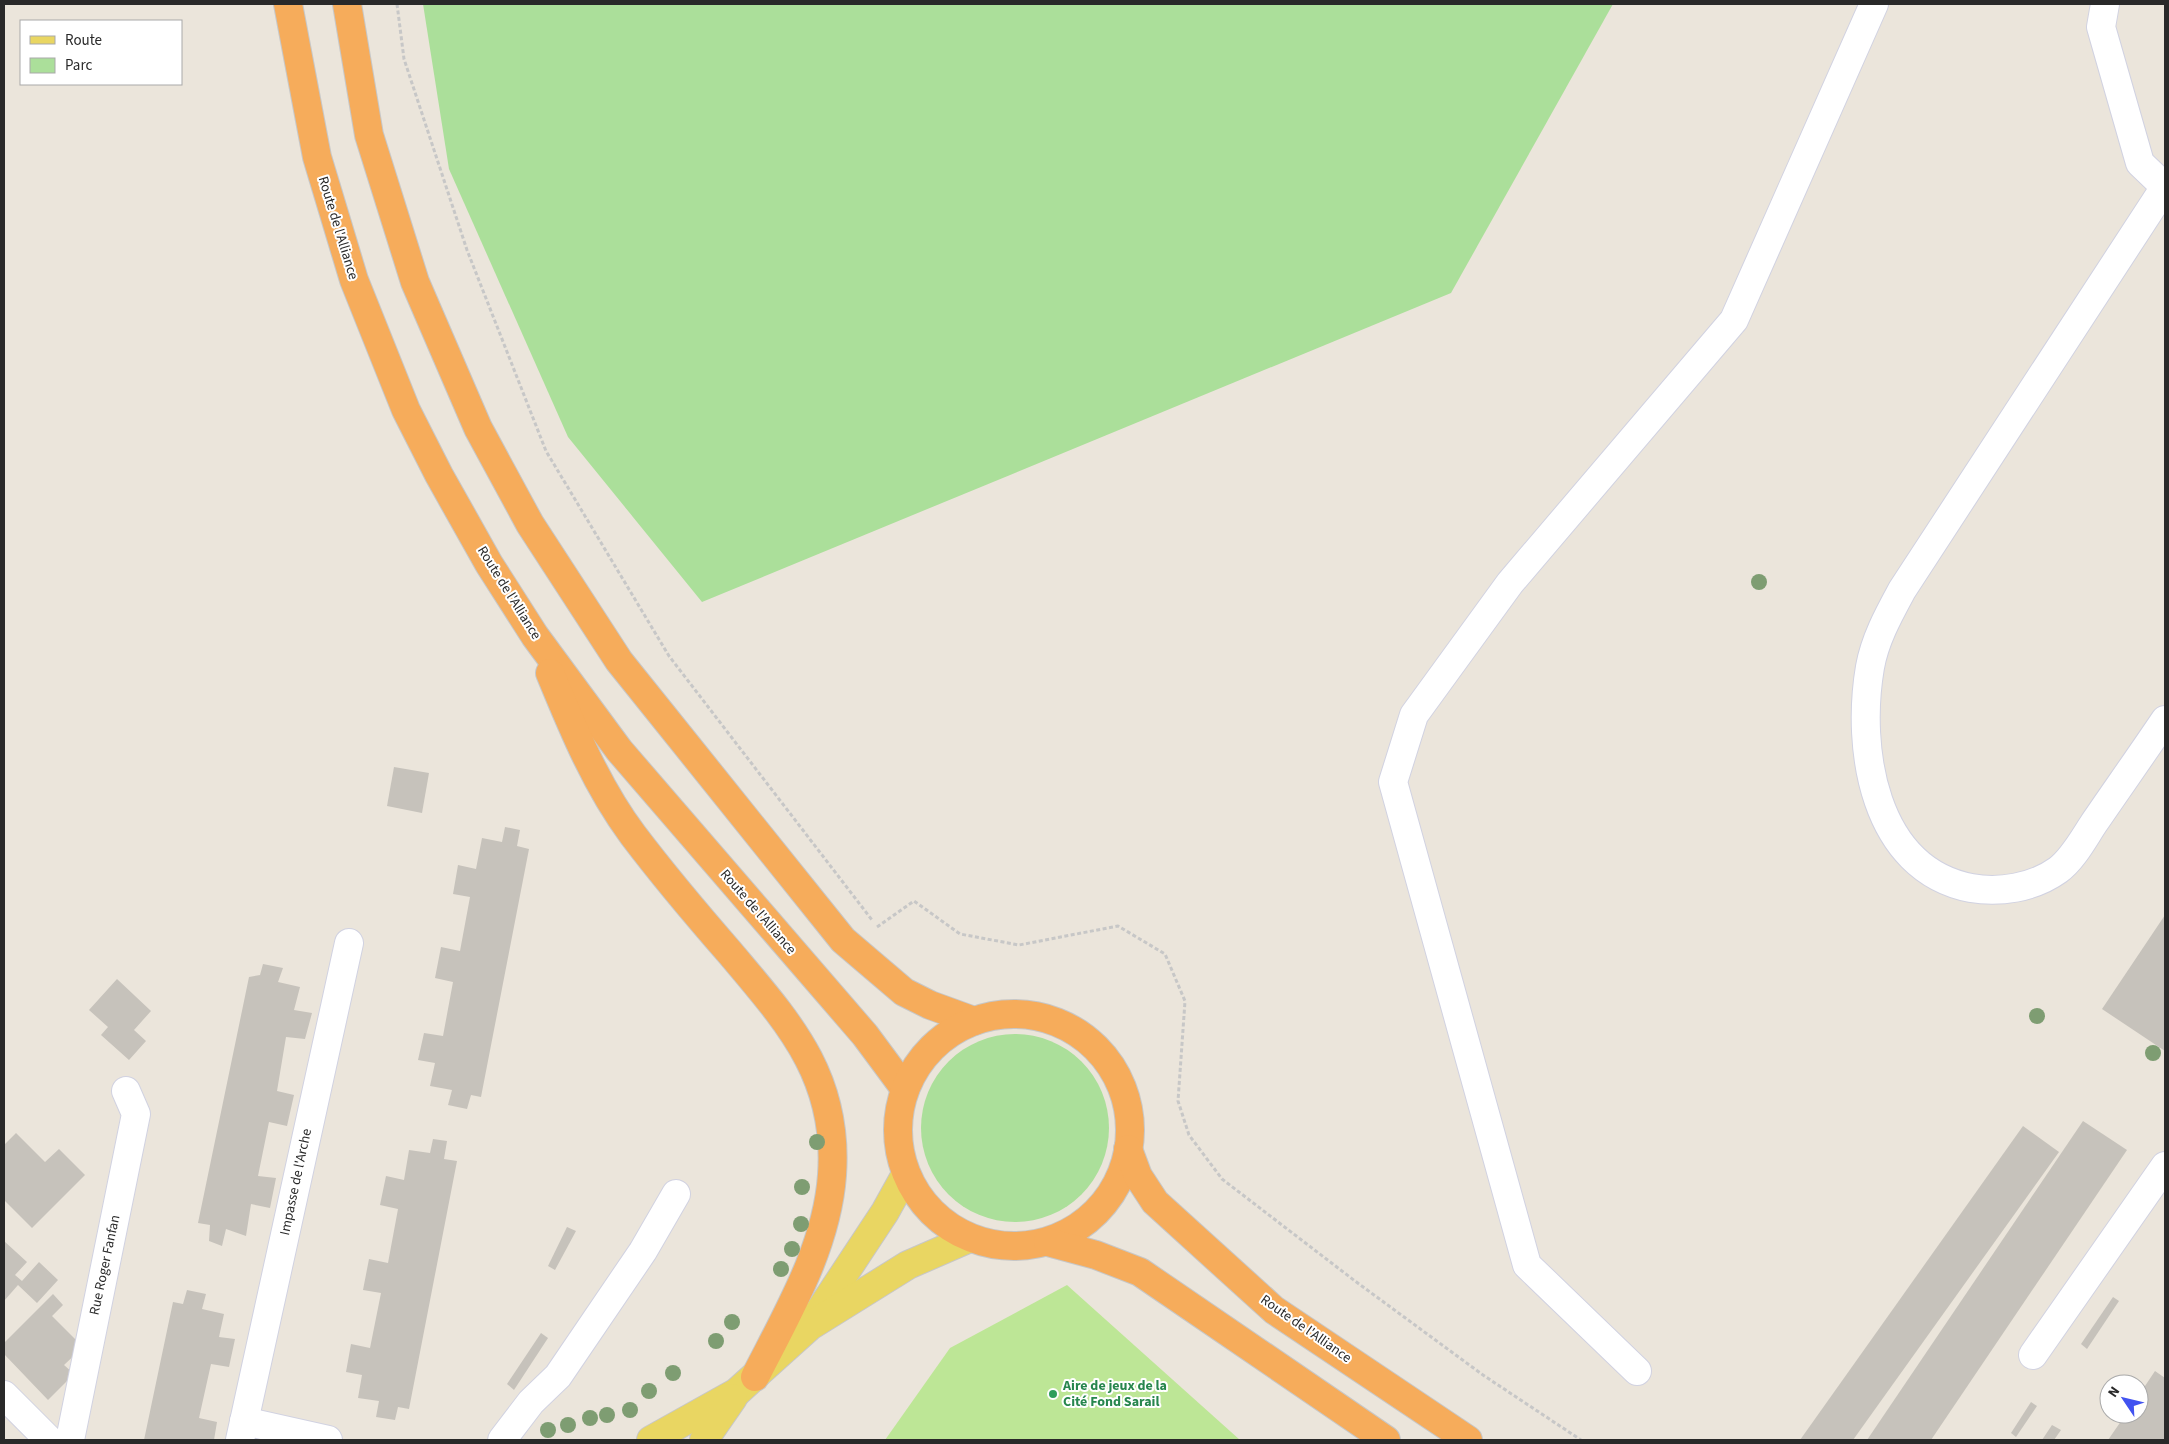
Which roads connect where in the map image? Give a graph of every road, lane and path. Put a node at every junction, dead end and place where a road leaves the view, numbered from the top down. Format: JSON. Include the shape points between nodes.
{"nodes":[{"id":1,"x":288,"y":4,"type":"edge"},
{"id":2,"x":347,"y":4,"type":"edge"},
{"id":3,"x":398,"y":4,"type":"edge"},
{"id":4,"x":1874,"y":4,"type":"edge"},
{"id":5,"x":2105,"y":4,"type":"edge"},
{"id":6,"x":2165,"y":187,"type":"edge"},
{"id":7,"x":536,"y":636,"type":"junction"},
{"id":8,"x":2165,"y":720,"type":"edge"},
{"id":9,"x":348,"y":943,"type":"dead end"},
{"id":10,"x":974,"y":1021,"type":"junction"},
{"id":11,"x":905,"y":1089,"type":"junction"},
{"id":12,"x":126,"y":1091,"type":"dead end"},
{"id":13,"x":1128,"y":1150,"type":"junction"},
{"id":14,"x":2165,"y":1166,"type":"edge"},
{"id":15,"x":906,"y":1174,"type":"junction"},
{"id":16,"x":676,"y":1194,"type":"dead end"},
{"id":17,"x":970,"y":1238,"type":"junction"},
{"id":18,"x":1048,"y":1242,"type":"junction"},
{"id":19,"x":810,"y":1326,"type":"junction"},
{"id":20,"x":2032,"y":1355,"type":"dead end"},
{"id":21,"x":1637,"y":1371,"type":"dead end"},
{"id":22,"x":746,"y":1385,"type":"junction"},
{"id":23,"x":4,"y":1395,"type":"edge"},
{"id":24,"x":242,"y":1431,"type":"edge"},
{"id":25,"x":49,"y":1440,"type":"edge"},
{"id":26,"x":70,"y":1440,"type":"edge"},
{"id":27,"x":328,"y":1440,"type":"edge"},
{"id":28,"x":502,"y":1440,"type":"edge"},
{"id":29,"x":651,"y":1440,"type":"edge"},
{"id":30,"x":704,"y":1440,"type":"edge"},
{"id":31,"x":1386,"y":1440,"type":"edge"},
{"id":32,"x":1468,"y":1440,"type":"edge"},
{"id":33,"x":1581,"y":1440,"type":"edge"}],
"edges":[{"from":1,"to":7,"type":"highway","name":"Route de l'Alliance","via":[[317,157],[354,280],[406,410],[439,476]]},
{"from":2,"to":10,"type":"highway","via":[[368,135],[415,282],[478,428],[530,524],[619,661],[843,940],[904,992]]},
{"from":3,"to":33,"type":"path","via":[[404,59],[467,250],[546,451],[669,656],[877,927],[914,901],[960,934],[1019,945],[1118,926],[1165,954],[1185,1001],[1178,1100],[1189,1135],[1222,1179],[1483,1375]]},
{"from":4,"to":21,"type":"street","via":[[1734,320],[1510,583],[1414,715],[1393,782],[1527,1265]]},
{"from":5,"to":6,"type":"street","via":[[2101,26],[2140,163]]},
{"from":6,"to":8,"type":"street","via":[[1902,590],[1878,641],[1871,665],[1866,712],[1875,791],[1892,831],[1911,854],[1935,874],[1961,886],[1998,890],[2040,880],[2059,870]]},
{"from":7,"to":11,"type":"highway","name":"Route de l'Alliance","via":[[619,750],[864,1035]]},
{"from":7,"to":22,"type":"highway","via":[[569,720],[611,800],[678,892],[785,1018],[811,1061],[827,1102],[831,1120],[832,1174],[821,1232],[805,1275]]},
{"from":9,"to":24,"type":"street","name":"Impasse de l'Arche"},
{"from":10,"to":11,"type":"highway","via":[[938,1042],[919,1063]]},
{"from":10,"to":13,"type":"highway","via":[[1020,1013],[1050,1018],[1076,1031],[1099,1049],[1116,1074],[1127,1101]]},
{"from":11,"to":15,"type":"highway","via":[[898,1117],[898,1146]]},
{"from":12,"to":26,"type":"street","name":"Rue Roger Fanfan","via":[[136,1114]]},
{"from":13,"to":18,"type":"highway","via":[[1115,1187],[1098,1211],[1074,1230]]},
{"from":13,"to":32,"type":"highway","name":"Route de l'Alliance","via":[[1138,1176],[1155,1202],[1274,1310]]},
{"from":14,"to":20,"type":"street"},
{"from":15,"to":17,"type":"highway","via":[[919,1199],[939,1220]]},
{"from":15,"to":19,"type":"main road","via":[[885,1212]]},
{"from":16,"to":28,"type":"street","via":[[643,1251],[558,1376],[531,1402]]},
{"from":17,"to":18,"type":"highway","via":[[991,1245],[1020,1246]]},
{"from":17,"to":19,"type":"main road","via":[[908,1265]]},
{"from":18,"to":31,"type":"highway","via":[[1096,1255],[1140,1272]]},
{"from":19,"to":22,"type":"main road"},
{"from":22,"to":29,"type":"main road"},
{"from":22,"to":30,"type":"main road"},
{"from":23,"to":25,"type":"street"},
{"from":24,"to":27,"type":"street","name":"Impasse de l'Arche"}]}
